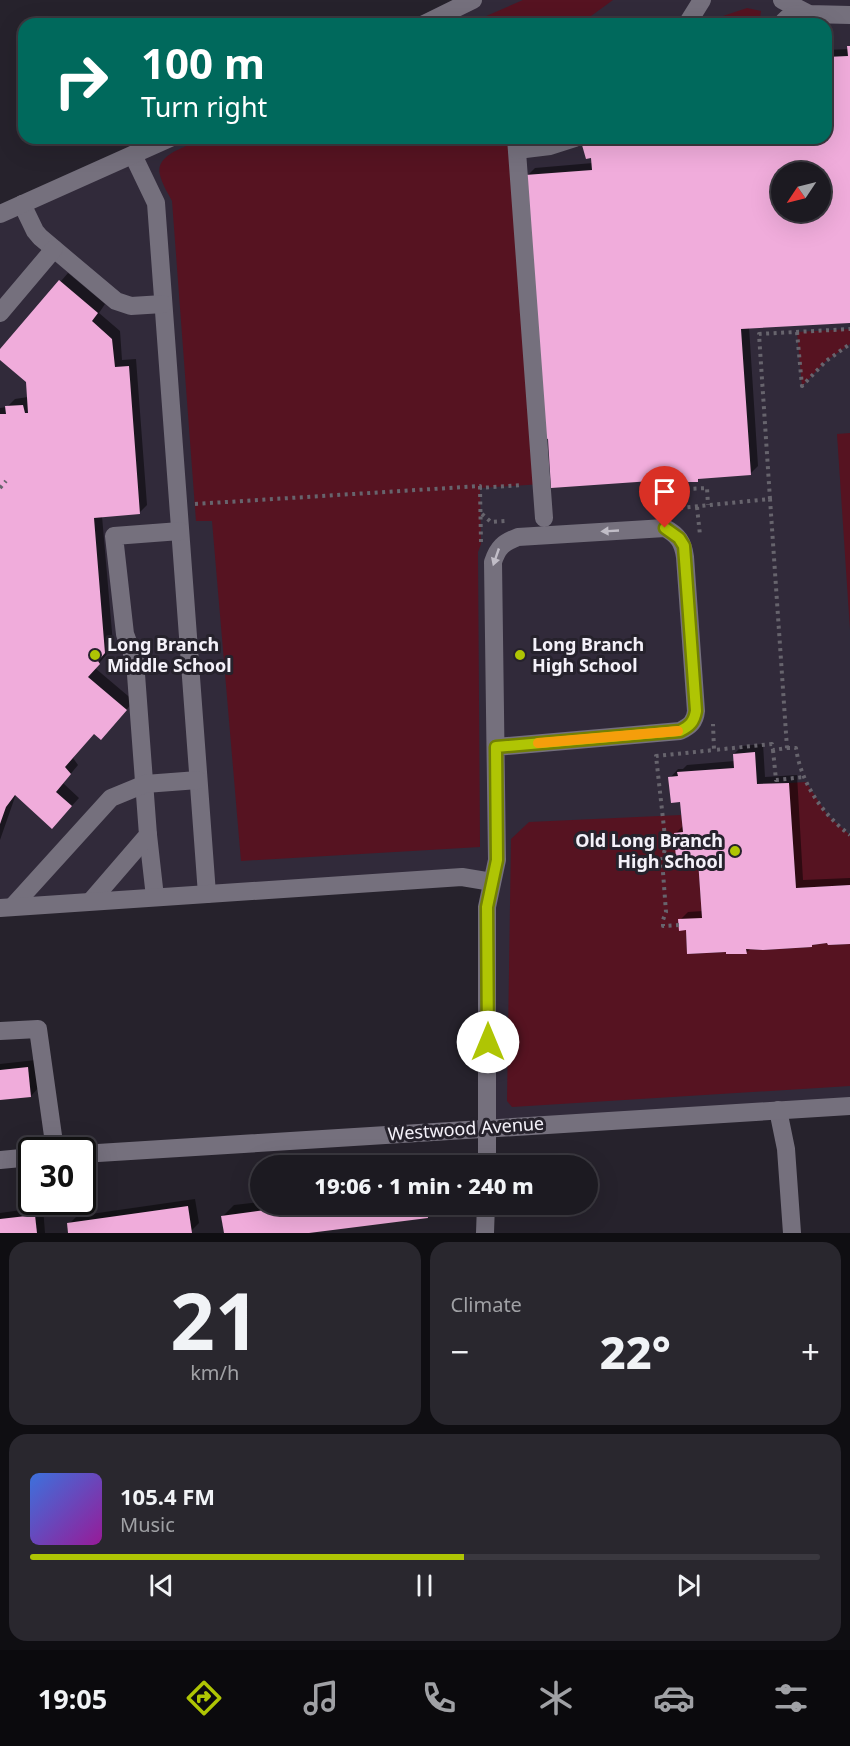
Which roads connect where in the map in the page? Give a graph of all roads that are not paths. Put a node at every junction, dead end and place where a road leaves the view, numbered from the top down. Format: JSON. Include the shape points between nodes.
{"nodes":[{"id":1,"x":473,"y":0,"type":"edge"},
{"id":2,"x":702,"y":0,"type":"edge"},
{"id":3,"x":774,"y":0,"type":"edge"},
{"id":4,"x":782,"y":0,"type":"edge"},
{"id":5,"x":809,"y":14,"type":"junction"},
{"id":6,"x":850,"y":15,"type":"edge"},
{"id":7,"x":436,"y":18,"type":"edge"},
{"id":8,"x":691,"y":18,"type":"edge"},
{"id":9,"x":776,"y":18,"type":"edge"},
{"id":10,"x":786,"y":18,"type":"edge"},
{"id":11,"x":157,"y":144,"type":"edge"},
{"id":12,"x":517,"y":144,"type":"edge"},
{"id":13,"x":556,"y":144,"type":"edge"},
{"id":14,"x":133,"y":155,"type":"junction"},
{"id":15,"x":22,"y":204,"type":"junction"},
{"id":16,"x":0,"y":214,"type":"edge"},
{"id":17,"x":54,"y":249,"type":"junction"},
{"id":18,"x":163,"y":304,"type":"junction"},
{"id":19,"x":0,"y":313,"type":"edge"},
{"id":20,"x":544,"y":526,"type":"junction"},
{"id":21,"x":180,"y":531,"type":"junction"},
{"id":22,"x":496,"y":747,"type":"junction"},
{"id":23,"x":198,"y":780,"type":"junction"},
{"id":24,"x":145,"y":784,"type":"junction"},
{"id":25,"x":148,"y":835,"type":"junction"},
{"id":26,"x":492,"y":882,"type":"junction"},
{"id":27,"x":207,"y":894,"type":"junction"},
{"id":28,"x":155,"y":897,"type":"junction"},
{"id":29,"x":91,"y":901,"type":"junction"},
{"id":30,"x":7,"y":907,"type":"edge"},
{"id":31,"x":0,"y":1031,"type":"edge"},
{"id":32,"x":850,"y":1106,"type":"edge"},
{"id":33,"x":778,"y":1110,"type":"junction"},
{"id":34,"x":488,"y":1128,"type":"junction"},
{"id":35,"x":53,"y":1137,"type":"edge"},
{"id":36,"x":96,"y":1153,"type":"edge"},
{"id":37,"x":487,"y":1155,"type":"edge"},
{"id":38,"x":18,"y":1158,"type":"edge"},
{"id":39,"x":0,"y":1160,"type":"edge"},
{"id":40,"x":486,"y":1215,"type":"edge"},
{"id":41,"x":485,"y":1233,"type":"edge"},
{"id":42,"x":792,"y":1233,"type":"edge"}],
"edges":[{"from":1,"to":7,"type":"street"},
{"from":2,"to":8,"type":"street"},
{"from":3,"to":9,"type":"street"},
{"from":4,"to":5,"type":"street"},
{"from":5,"to":6,"type":"street"},
{"from":5,"to":10,"type":"street"},
{"from":11,"to":14,"type":"street"},
{"from":12,"to":13,"type":"street"},
{"from":12,"to":20,"type":"street"},
{"from":14,"to":15,"type":"street"},
{"from":14,"to":18,"type":"street","via":[[156,203]]},
{"from":15,"to":16,"type":"street"},
{"from":15,"to":17,"type":"street","via":[[35,231]]},
{"from":17,"to":18,"type":"street","via":[[116,301],[131,306]]},
{"from":17,"to":19,"type":"street"},
{"from":18,"to":21,"type":"street"},
{"from":20,"to":22,"type":"street","one_way":true,"via":[[506,542],[497,549],[493,562]]},
{"from":22,"to":20,"type":"street","one_way":true,"via":[[680,731],[695,720],[685,557],[679,538],[665,528]]},
{"from":21,"to":23,"type":"street"},
{"from":21,"to":24,"type":"street","via":[[114,536],[125,634],[135,661]]},
{"from":22,"to":26,"type":"street","via":[[497,860]]},
{"from":23,"to":24,"type":"street"},
{"from":23,"to":27,"type":"street"},
{"from":24,"to":25,"type":"street"},
{"from":24,"to":30,"type":"street","via":[[111,798]]},
{"from":25,"to":28,"type":"street"},
{"from":25,"to":29,"type":"street"},
{"from":26,"to":27,"type":"street","via":[[462,878]]},
{"from":26,"to":34,"type":"street","via":[[487,907]]},
{"from":27,"to":28,"type":"street"},
{"from":28,"to":29,"type":"street"},
{"from":29,"to":30,"type":"street"},
{"from":31,"to":35,"type":"street","via":[[38,1029]]},
{"from":32,"to":33,"type":"street","name":"Westwood Avenue"},
{"from":33,"to":34,"type":"street","name":"Westwood Avenue"},
{"from":33,"to":42,"type":"street","via":[[786,1149]]},
{"from":34,"to":36,"type":"street","name":"Westwood Avenue"},
{"from":34,"to":37,"type":"street"},
{"from":38,"to":39,"type":"street"},
{"from":40,"to":41,"type":"street"}]}
